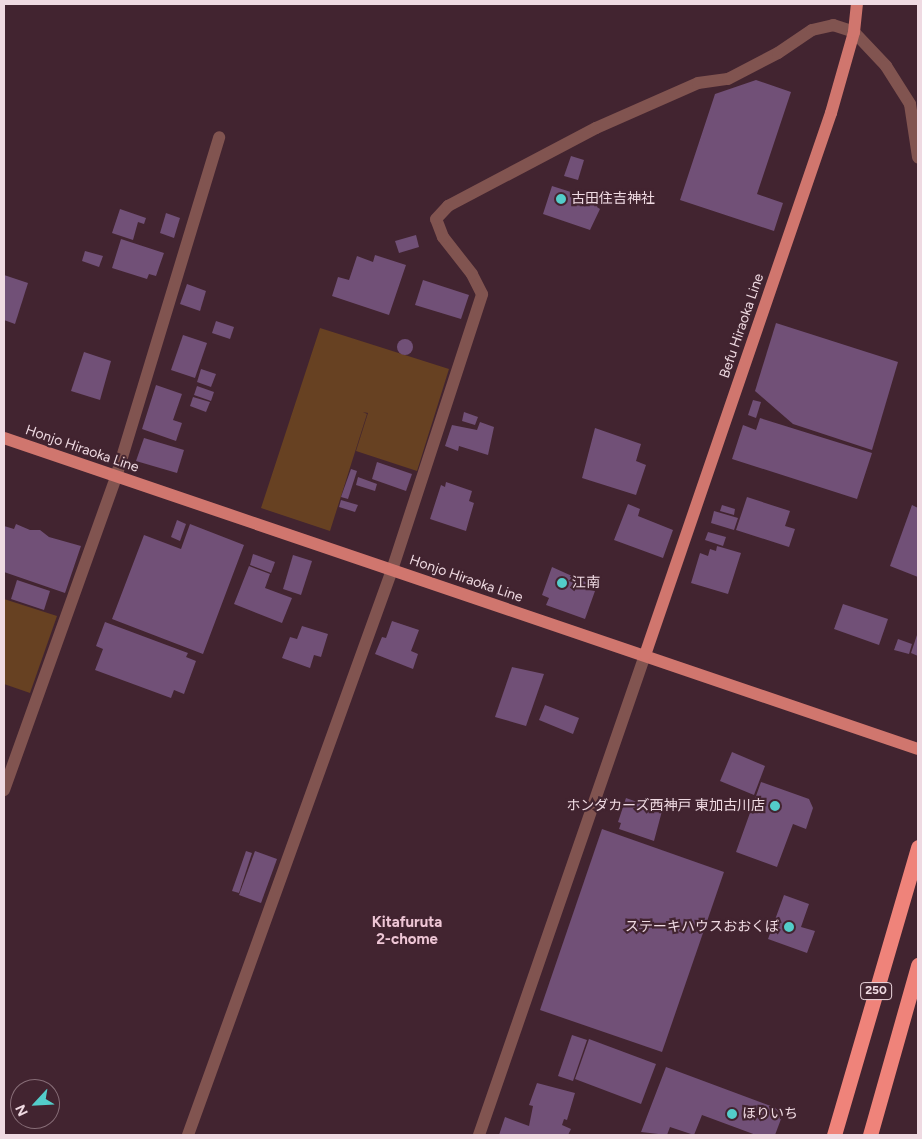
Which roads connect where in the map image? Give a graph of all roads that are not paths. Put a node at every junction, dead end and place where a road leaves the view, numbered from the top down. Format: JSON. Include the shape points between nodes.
{"nodes":[{"id":1,"x":857,"y":4,"type":"edge"},
{"id":2,"x":854,"y":32,"type":"junction"},
{"id":3,"x":219,"y":137,"type":"dead end"},
{"id":4,"x":918,"y":157,"type":"edge"},
{"id":5,"x":4,"y":438,"type":"edge"},
{"id":6,"x":116,"y":477,"type":"junction"},
{"id":7,"x":392,"y":570,"type":"junction"},
{"id":8,"x":645,"y":656,"type":"junction"},
{"id":9,"x":918,"y":749,"type":"edge"},
{"id":10,"x":4,"y":790,"type":"edge"},
{"id":11,"x":918,"y":847,"type":"edge"},
{"id":12,"x":918,"y":965,"type":"edge"},
{"id":13,"x":188,"y":1135,"type":"edge"},
{"id":14,"x":479,"y":1135,"type":"edge"},
{"id":15,"x":834,"y":1135,"type":"edge"},
{"id":16,"x":870,"y":1135,"type":"edge"}],
"edges":[{"from":1,"to":2,"type":"main road","name":"Befu Hiraoka Line"},
{"from":2,"to":4,"type":"street","via":[[886,66],[910,104]]},
{"from":2,"to":7,"type":"street","via":[[833,25],[812,30],[778,53],[728,79],[698,83],[596,128],[448,206],[436,219],[444,237],[472,274],[482,294]]},
{"from":2,"to":8,"type":"main road","name":"Befu Hiraoka Line","via":[[828,122]]},
{"from":3,"to":6,"type":"street"},
{"from":5,"to":6,"type":"main road","name":"Honjo Hiraoka Line"},
{"from":6,"to":7,"type":"main road","name":"Honjo Hiraoka Line"},
{"from":6,"to":10,"type":"street"},
{"from":7,"to":8,"type":"main road","name":"Honjo Hiraoka Line"},
{"from":7,"to":13,"type":"street"},
{"from":8,"to":9,"type":"main road","name":"Honjo Hiraoka Line"},
{"from":8,"to":14,"type":"street"},
{"from":11,"to":15,"type":"highway","number":"250"},
{"from":12,"to":16,"type":"highway","number":"250"}]}
